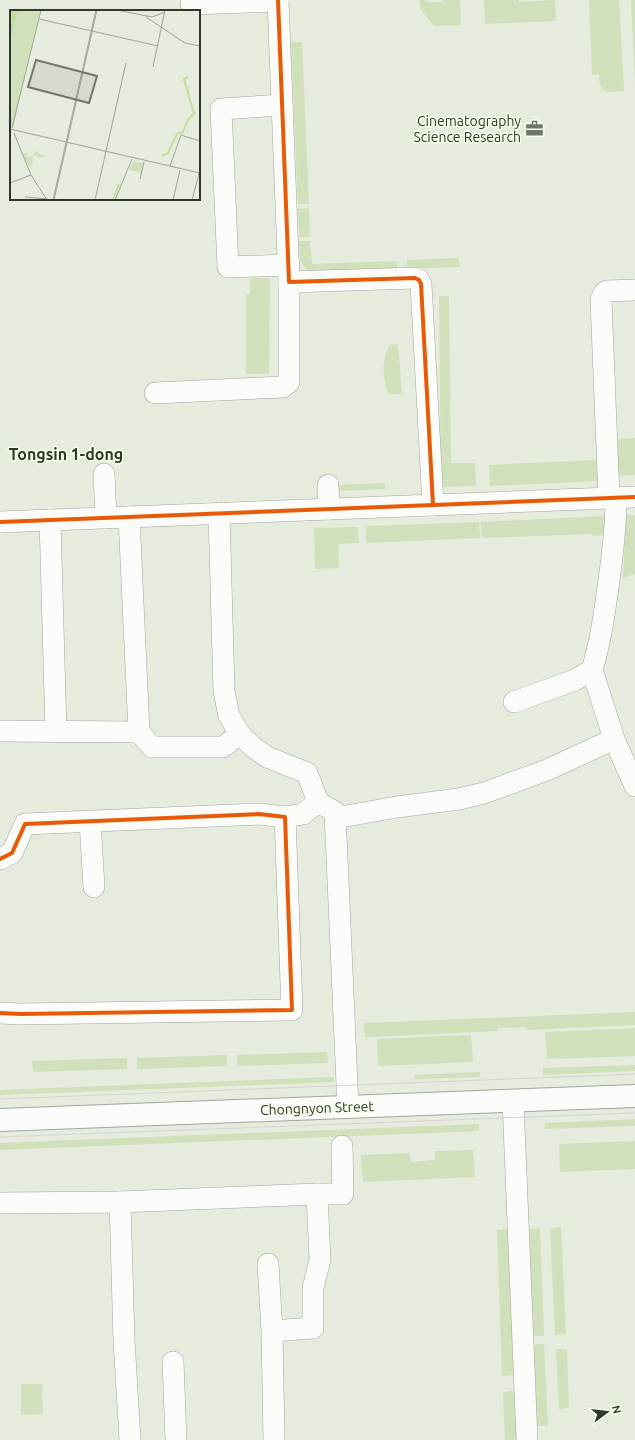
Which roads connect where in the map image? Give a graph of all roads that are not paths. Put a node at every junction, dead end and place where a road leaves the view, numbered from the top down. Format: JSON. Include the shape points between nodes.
{"nodes":[{"id":1,"x":278,"y":1,"type":"edge"},
{"id":2,"x":190,"y":4,"type":"dead end"},
{"id":3,"x":282,"y":105,"type":"junction"},
{"id":4,"x":289,"y":273,"type":"junction"},
{"id":5,"x":635,"y":290,"type":"edge"},
{"id":6,"x":155,"y":393,"type":"dead end"},
{"id":7,"x":104,"y":474,"type":"dead end"},
{"id":8,"x":328,"y":484,"type":"dead end"},
{"id":9,"x":620,"y":497,"type":"edge"},
{"id":10,"x":433,"y":505,"type":"junction"},
{"id":11,"x":329,"y":509,"type":"junction"},
{"id":12,"x":219,"y":513,"type":"junction"},
{"id":13,"x":129,"y":517,"type":"junction"},
{"id":14,"x":106,"y":518,"type":"junction"},
{"id":15,"x":50,"y":520,"type":"junction"},
{"id":16,"x":0,"y":522,"type":"edge"},
{"id":17,"x":592,"y":670,"type":"junction"},
{"id":18,"x":514,"y":702,"type":"dead end"},
{"id":19,"x":0,"y":731,"type":"edge"},
{"id":20,"x":56,"y":732,"type":"junction"},
{"id":21,"x":139,"y":732,"type":"junction"},
{"id":22,"x":240,"y":734,"type":"junction"},
{"id":23,"x":614,"y":739,"type":"junction"},
{"id":24,"x":635,"y":786,"type":"edge"},
{"id":25,"x":318,"y":802,"type":"junction"},
{"id":26,"x":285,"y":817,"type":"junction"},
{"id":27,"x":335,"y":818,"type":"junction"},
{"id":28,"x":90,"y":821,"type":"junction"},
{"id":29,"x":0,"y":859,"type":"edge"},
{"id":30,"x":94,"y":887,"type":"dead end"},
{"id":31,"x":0,"y":1013,"type":"edge"},
{"id":32,"x":635,"y":1096,"type":"edge"},
{"id":33,"x":513,"y":1101,"type":"junction"},
{"id":34,"x":348,"y":1107,"type":"junction"},
{"id":35,"x":0,"y":1120,"type":"edge"},
{"id":36,"x":342,"y":1146,"type":"dead end"},
{"id":37,"x":317,"y":1194,"type":"junction"},
{"id":38,"x":120,"y":1202,"type":"junction"},
{"id":39,"x":0,"y":1204,"type":"edge"},
{"id":40,"x":268,"y":1264,"type":"dead end"},
{"id":41,"x":272,"y":1331,"type":"junction"},
{"id":42,"x":173,"y":1362,"type":"dead end"},
{"id":43,"x":130,"y":1440,"type":"edge"},
{"id":44,"x":176,"y":1440,"type":"edge"},
{"id":45,"x":274,"y":1440,"type":"edge"},
{"id":46,"x":527,"y":1440,"type":"edge"}],
"edges":[{"from":1,"to":2,"type":"street"},
{"from":1,"to":3,"type":"street"},
{"from":3,"to":4,"type":"street"},
{"from":3,"to":4,"type":"street","via":[[221,109],[228,267]]},
{"from":4,"to":6,"type":"street","via":[[289,382],[283,387]]},
{"from":4,"to":10,"type":"street","via":[[419,280]]},
{"from":5,"to":9,"type":"street","via":[[607,291],[601,300]]},
{"from":7,"to":14,"type":"street"},
{"from":8,"to":11,"type":"street"},
{"from":9,"to":10,"type":"street"},
{"from":9,"to":17,"type":"street","via":[[604,613]]},
{"from":10,"to":11,"type":"street"},
{"from":11,"to":12,"type":"street"},
{"from":12,"to":13,"type":"street"},
{"from":12,"to":22,"type":"street","via":[[224,690],[229,716]]},
{"from":13,"to":14,"type":"street"},
{"from":13,"to":21,"type":"street"},
{"from":14,"to":15,"type":"street"},
{"from":15,"to":16,"type":"street"},
{"from":15,"to":20,"type":"street"},
{"from":17,"to":18,"type":"street","via":[[575,680]]},
{"from":17,"to":23,"type":"street"},
{"from":19,"to":20,"type":"street"},
{"from":20,"to":21,"type":"street"},
{"from":21,"to":22,"type":"street","via":[[152,747],[223,747]]},
{"from":22,"to":25,"type":"street","via":[[267,756],[307,773]]},
{"from":23,"to":24,"type":"street"},
{"from":23,"to":27,"type":"street","via":[[547,770],[484,793]]},
{"from":25,"to":26,"type":"street","via":[[302,814]]},
{"from":25,"to":27,"type":"street","via":[[335,812]]},
{"from":26,"to":28,"type":"street","via":[[259,814]]},
{"from":26,"to":31,"type":"street","via":[[292,1010]]},
{"from":27,"to":34,"type":"street"},
{"from":28,"to":29,"type":"street","via":[[25,824],[12,853]]},
{"from":28,"to":30,"type":"street"},
{"from":32,"to":33,"type":"main road","name":"Chongnyon Street"},
{"from":33,"to":34,"type":"main road","name":"Chongnyon Street"},
{"from":33,"to":46,"type":"street"},
{"from":34,"to":35,"type":"main road","name":"Chongnyon Street"},
{"from":36,"to":37,"type":"street","via":[[344,1194]]},
{"from":37,"to":38,"type":"street"},
{"from":37,"to":41,"type":"street","via":[[320,1260],[313,1288],[313,1328]]},
{"from":38,"to":39,"type":"street"},
{"from":38,"to":43,"type":"street"},
{"from":40,"to":41,"type":"street"},
{"from":41,"to":45,"type":"street"},
{"from":42,"to":44,"type":"street"}]}
